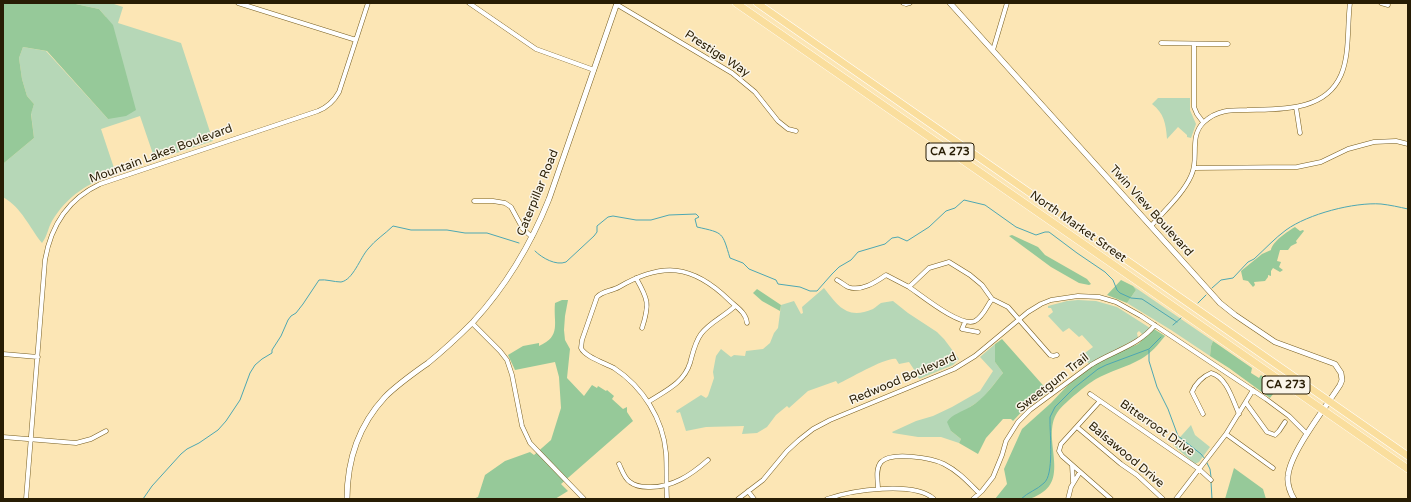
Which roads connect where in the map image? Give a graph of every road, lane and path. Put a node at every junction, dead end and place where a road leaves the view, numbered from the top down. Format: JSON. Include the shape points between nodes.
{"nodes":[{"id":1,"x":238,"y":3,"type":"edge"},
{"id":2,"x":368,"y":3,"type":"edge"},
{"id":3,"x":469,"y":3,"type":"edge"},
{"id":4,"x":736,"y":3,"type":"edge"},
{"id":5,"x":757,"y":3,"type":"edge"},
{"id":6,"x":903,"y":3,"type":"edge"},
{"id":7,"x":910,"y":3,"type":"edge"},
{"id":8,"x":950,"y":3,"type":"edge"},
{"id":9,"x":1007,"y":3,"type":"edge"},
{"id":10,"x":1350,"y":3,"type":"edge"},
{"id":11,"x":1381,"y":3,"type":"edge"},
{"id":12,"x":617,"y":4,"type":"edge"},
{"id":13,"x":1388,"y":5,"type":"dead end"},
{"id":14,"x":356,"y":40,"type":"junction"},
{"id":15,"x":1161,"y":44,"type":"dead end"},
{"id":16,"x":1228,"y":44,"type":"dead end"},
{"id":17,"x":1194,"y":45,"type":"junction"},
{"id":18,"x":993,"y":50,"type":"junction"},
{"id":19,"x":594,"y":70,"type":"junction"},
{"id":20,"x":1296,"y":107,"type":"junction"},
{"id":21,"x":1203,"y":122,"type":"junction"},
{"id":22,"x":796,"y":130,"type":"dead end"},
{"id":23,"x":1300,"y":133,"type":"dead end"},
{"id":24,"x":1408,"y":144,"type":"edge"},
{"id":25,"x":1194,"y":168,"type":"junction"},
{"id":26,"x":474,"y":202,"type":"dead end"},
{"id":27,"x":1151,"y":226,"type":"junction"},
{"id":28,"x":532,"y":237,"type":"junction"},
{"id":29,"x":636,"y":278,"type":"junction"},
{"id":30,"x":837,"y":280,"type":"dead end"},
{"id":31,"x":909,"y":287,"type":"junction"},
{"id":32,"x":992,"y":299,"type":"junction"},
{"id":33,"x":735,"y":306,"type":"junction"},
{"id":34,"x":1018,"y":320,"type":"junction"},
{"id":35,"x":965,"y":322,"type":"junction"},
{"id":36,"x":472,"y":323,"type":"junction"},
{"id":37,"x":747,"y":323,"type":"dead end"},
{"id":38,"x":1155,"y":324,"type":"junction"},
{"id":39,"x":642,"y":328,"type":"dead end"},
{"id":40,"x":978,"y":332,"type":"dead end"},
{"id":41,"x":3,"y":354,"type":"edge"},
{"id":42,"x":1057,"y":355,"type":"dead end"},
{"id":43,"x":38,"y":357,"type":"junction"},
{"id":44,"x":1253,"y":390,"type":"junction"},
{"id":45,"x":1090,"y":394,"type":"dead end"},
{"id":46,"x":1100,"y":401,"type":"junction"},
{"id":47,"x":1330,"y":401,"type":"junction"},
{"id":48,"x":648,"y":402,"type":"junction"},
{"id":49,"x":1246,"y":403,"type":"junction"},
{"id":50,"x":1323,"y":411,"type":"junction"},
{"id":51,"x":1203,"y":414,"type":"dead end"},
{"id":52,"x":1239,"y":414,"type":"junction"},
{"id":53,"x":1285,"y":422,"type":"dead end"},
{"id":54,"x":1077,"y":427,"type":"junction"},
{"id":55,"x":106,"y":432,"type":"dead end"},
{"id":56,"x":1226,"y":434,"type":"junction"},
{"id":57,"x":1308,"y":434,"type":"junction"},
{"id":58,"x":3,"y":437,"type":"edge"},
{"id":59,"x":31,"y":439,"type":"junction"},
{"id":60,"x":1408,"y":456,"type":"edge"},
{"id":61,"x":708,"y":460,"type":"dead end"},
{"id":62,"x":619,"y":464,"type":"dead end"},
{"id":63,"x":1072,"y":465,"type":"junction"},
{"id":64,"x":1273,"y":468,"type":"dead end"},
{"id":65,"x":1198,"y":469,"type":"junction"},
{"id":66,"x":1408,"y":470,"type":"edge"},
{"id":67,"x":1080,"y":472,"type":"junction"},
{"id":68,"x":1211,"y":480,"type":"dead end"},
{"id":69,"x":1073,"y":482,"type":"junction"},
{"id":70,"x":666,"y":486,"type":"junction"},
{"id":71,"x":878,"y":489,"type":"junction"},
{"id":72,"x":748,"y":492,"type":"junction"},
{"id":73,"x":979,"y":493,"type":"junction"},
{"id":74,"x":744,"y":495,"type":"junction"},
{"id":75,"x":26,"y":499,"type":"edge"},
{"id":76,"x":347,"y":499,"type":"edge"},
{"id":77,"x":584,"y":499,"type":"edge"},
{"id":78,"x":667,"y":499,"type":"edge"},
{"id":79,"x":738,"y":499,"type":"edge"},
{"id":80,"x":747,"y":499,"type":"edge"},
{"id":81,"x":754,"y":499,"type":"edge"},
{"id":82,"x":828,"y":499,"type":"edge"},
{"id":83,"x":934,"y":499,"type":"edge"},
{"id":84,"x":973,"y":499,"type":"edge"},
{"id":85,"x":1068,"y":499,"type":"edge"},
{"id":86,"x":1111,"y":499,"type":"edge"},
{"id":87,"x":1163,"y":499,"type":"edge"},
{"id":88,"x":1176,"y":499,"type":"edge"},
{"id":89,"x":1294,"y":499,"type":"edge"}],
"edges":[{"from":1,"to":14,"type":"street"},
{"from":2,"to":14,"type":"street","name":"Mountain Lakes Boulevard"},
{"from":3,"to":19,"type":"street","via":[[536,49]]},
{"from":4,"to":50,"type":"main road","name":"North Market Street","number":"CA 273"},
{"from":5,"to":47,"type":"main road","name":"North Market Street","number":"CA 273"},
{"from":6,"to":7,"type":"street"},
{"from":8,"to":18,"type":"street","name":"Twin View Boulevard"},
{"from":9,"to":18,"type":"street"},
{"from":10,"to":20,"type":"street","via":[[1347,50],[1342,74],[1326,95]]},
{"from":11,"to":13,"type":"street"},
{"from":12,"to":19,"type":"street","name":"Caterpillar Road"},
{"from":12,"to":22,"type":"street","name":"Prestige Way","via":[[732,73],[755,92],[778,121],[788,129]]},
{"from":14,"to":43,"type":"street","name":"Mountain Lakes Boulevard","via":[[339,92],[327,107],[100,184],[70,206],[55,227],[45,260]]},
{"from":15,"to":17,"type":"street"},
{"from":16,"to":17,"type":"street"},
{"from":17,"to":21,"type":"street","via":[[1194,107]]},
{"from":18,"to":27,"type":"street","name":"Twin View Boulevard"},
{"from":19,"to":28,"type":"street","name":"Caterpillar Road","via":[[549,199]]},
{"from":20,"to":21,"type":"street","via":[[1225,111],[1214,114]]},
{"from":20,"to":23,"type":"street"},
{"from":21,"to":25,"type":"street","via":[[1195,140]]},
{"from":24,"to":25,"type":"street","via":[[1396,141],[1374,142],[1348,149],[1321,162],[1297,167]]},
{"from":25,"to":27,"type":"street","via":[[1188,182]]},
{"from":26,"to":28,"type":"street","via":[[505,203],[511,208],[523,229]]},
{"from":27,"to":47,"type":"street","name":"Twin View Boulevard","via":[[1230,311],[1275,342],[1336,365],[1341,373],[1342,382]]},
{"from":28,"to":36,"type":"street","name":"Caterpillar Road","via":[[506,280]]},
{"from":29,"to":33,"type":"street","via":[[659,271],[687,273],[712,285]]},
{"from":29,"to":39,"type":"street","via":[[647,302]]},
{"from":29,"to":48,"type":"street","via":[[597,297],[581,348],[583,352],[626,377]]},
{"from":30,"to":31,"type":"street","via":[[859,289],[886,275]]},
{"from":31,"to":32,"type":"street","via":[[929,268],[949,262],[982,285]]},
{"from":31,"to":35,"type":"street","via":[[950,316]]},
{"from":32,"to":34,"type":"street","via":[[1008,307]]},
{"from":32,"to":35,"type":"street","via":[[982,316],[976,321]]},
{"from":33,"to":37,"type":"street","via":[[745,314]]},
{"from":33,"to":48,"type":"street","via":[[696,341],[687,372],[682,380]]},
{"from":34,"to":38,"type":"street","name":"Redwood Boulevard","via":[[1051,300],[1090,296],[1121,304]]},
{"from":34,"to":42,"type":"street","via":[[1050,355]]},
{"from":34,"to":72,"type":"street","name":"Redwood Boulevard","via":[[975,356],[954,369],[813,429],[795,443]]},
{"from":35,"to":40,"type":"street","via":[[962,329]]},
{"from":36,"to":76,"type":"street","name":"Caterpillar Road","via":[[392,390],[375,410],[354,450]]},
{"from":36,"to":77,"type":"street","via":[[508,360],[522,426],[528,440]]},
{"from":38,"to":44,"type":"street","name":"Redwood Boulevard"},
{"from":38,"to":73,"type":"street","name":"Sweetgum Trail","via":[[1137,342],[1101,358],[1030,410],[1018,422],[1006,442],[993,477]]},
{"from":41,"to":43,"type":"street"},
{"from":43,"to":59,"type":"street","name":"Mountain Lakes Boulevard"},
{"from":44,"to":49,"type":"street"},
{"from":44,"to":57,"type":"street","name":"Redwood Boulevard","via":[[1283,411]]},
{"from":45,"to":46,"type":"street","name":"Bitterroot Drive"},
{"from":46,"to":54,"type":"street"},
{"from":46,"to":65,"type":"street","name":"Bitterroot Drive"},
{"from":47,"to":50,"type":"street"},
{"from":47,"to":60,"type":"main road","name":"North Market Street","number":"CA 273"},
{"from":48,"to":70,"type":"street","via":[[663,435]]},
{"from":49,"to":52,"type":"street"},
{"from":49,"to":53,"type":"street","via":[[1271,434],[1278,433]]},
{"from":50,"to":57,"type":"street"},
{"from":50,"to":66,"type":"main road","name":"North Market Street","number":"CA 273"},
{"from":51,"to":52,"type":"street","via":[[1192,389],[1211,373],[1224,382]]},
{"from":52,"to":56,"type":"street"},
{"from":54,"to":63,"type":"street","via":[[1059,450],[1060,455]]},
{"from":54,"to":87,"type":"street","name":"Balsawood Drive"},
{"from":55,"to":59,"type":"street","via":[[76,443]]},
{"from":56,"to":64,"type":"street"},
{"from":56,"to":65,"type":"street"},
{"from":57,"to":89,"type":"street","via":[[1289,471],[1288,483]]},
{"from":58,"to":59,"type":"street"},
{"from":59,"to":75,"type":"street","name":"Mountain Lakes Boulevard"},
{"from":61,"to":70,"type":"street","via":[[698,469]]},
{"from":62,"to":70,"type":"street","via":[[629,482],[635,485]]},
{"from":63,"to":67,"type":"street"},
{"from":63,"to":69,"type":"street"},
{"from":65,"to":68,"type":"street","name":"Bitterroot Drive"},
{"from":65,"to":88,"type":"street"},
{"from":67,"to":69,"type":"street"},
{"from":67,"to":86,"type":"street"},
{"from":69,"to":85,"type":"street"},
{"from":70,"to":78,"type":"street"},
{"from":71,"to":73,"type":"street","via":[[877,471],[880,463],[890,457],[900,456],[930,459],[944,464],[962,476]]},
{"from":71,"to":82,"type":"street"},
{"from":71,"to":83,"type":"street","via":[[920,491]]},
{"from":72,"to":74,"type":"street","name":"Redwood Boulevard"},
{"from":72,"to":81,"type":"street"},
{"from":73,"to":84,"type":"street","name":"Sweetgum Trail"},
{"from":74,"to":79,"type":"street","name":"Redwood Boulevard"},
{"from":74,"to":80,"type":"street"}]}
